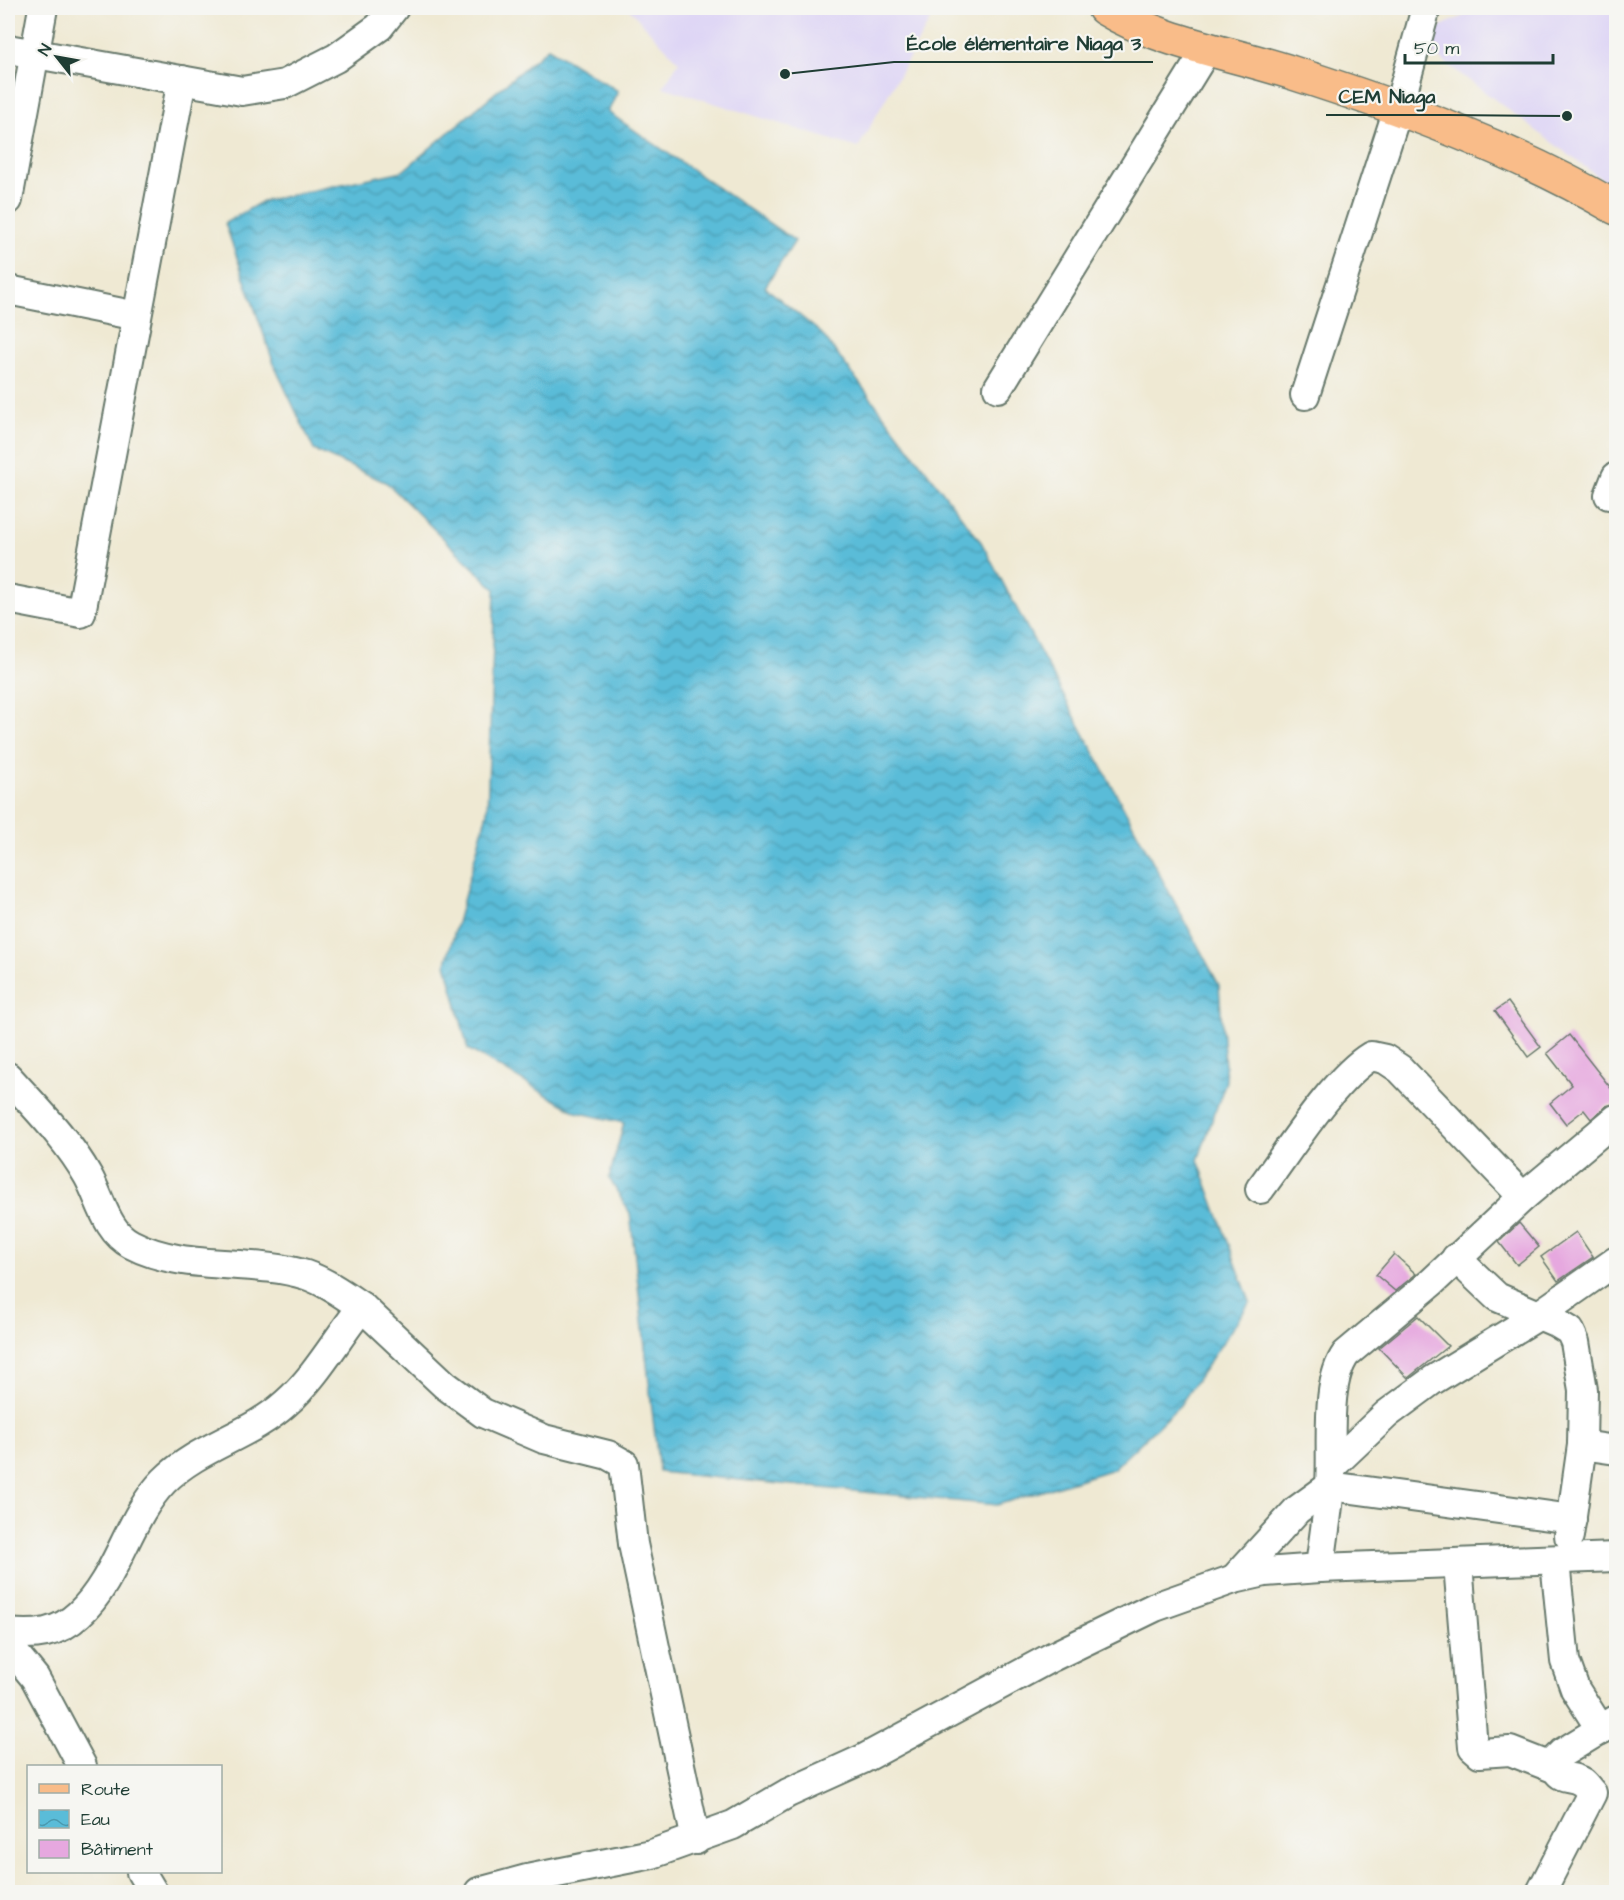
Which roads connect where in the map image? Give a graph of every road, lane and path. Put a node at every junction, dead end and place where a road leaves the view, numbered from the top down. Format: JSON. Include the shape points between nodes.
{"nodes":[{"id":1,"x":43,"y":8,"type":"edge"},
{"id":2,"x":394,"y":8,"type":"edge"},
{"id":3,"x":1104,"y":8,"type":"edge"},
{"id":4,"x":1426,"y":8,"type":"edge"},
{"id":5,"x":1208,"y":49,"type":"junction"},
{"id":6,"x":21,"y":51,"type":"edge"},
{"id":7,"x":182,"y":80,"type":"junction"},
{"id":8,"x":1398,"y":109,"type":"junction"},
{"id":9,"x":8,"y":200,"type":"edge"},
{"id":10,"x":1617,"y":208,"type":"edge"},
{"id":11,"x":8,"y":290,"type":"edge"},
{"id":12,"x":137,"y":316,"type":"junction"},
{"id":13,"x":998,"y":388,"type":"dead end"},
{"id":14,"x":1305,"y":395,"type":"dead end"},
{"id":15,"x":8,"y":599,"type":"edge"},
{"id":16,"x":8,"y":1077,"type":"edge"},
{"id":17,"x":1617,"y":1119,"type":"edge"},
{"id":18,"x":1260,"y":1189,"type":"dead end"},
{"id":19,"x":1523,"y":1197,"type":"junction"},
{"id":20,"x":1456,"y":1258,"type":"junction"},
{"id":21,"x":1617,"y":1262,"type":"edge"},
{"id":22,"x":362,"y":1307,"type":"junction"},
{"id":23,"x":1539,"y":1315,"type":"junction"},
{"id":24,"x":1582,"y":1445,"type":"junction"},
{"id":25,"x":1617,"y":1449,"type":"edge"},
{"id":26,"x":1331,"y":1477,"type":"junction"},
{"id":27,"x":1572,"y":1519,"type":"junction"},
{"id":28,"x":1617,"y":1557,"type":"edge"},
{"id":29,"x":1561,"y":1560,"type":"junction"},
{"id":30,"x":1458,"y":1564,"type":"junction"},
{"id":31,"x":1320,"y":1568,"type":"junction"},
{"id":32,"x":1234,"y":1579,"type":"junction"},
{"id":33,"x":8,"y":1633,"type":"edge"},
{"id":34,"x":50,"y":1633,"type":"junction"},
{"id":35,"x":8,"y":1645,"type":"edge"},
{"id":36,"x":34,"y":1678,"type":"junction"},
{"id":37,"x":1609,"y":1725,"type":"edge"},
{"id":38,"x":81,"y":1765,"type":"edge"},
{"id":39,"x":1556,"y":1769,"type":"junction"},
{"id":40,"x":696,"y":1840,"type":"junction"},
{"id":41,"x":142,"y":1873,"type":"edge"},
{"id":42,"x":153,"y":1893,"type":"edge"},
{"id":43,"x":479,"y":1893,"type":"edge"},
{"id":44,"x":1541,"y":1893,"type":"edge"}],
"edges":[{"from":1,"to":6,"type":"street"},
{"from":2,"to":7,"type":"street","via":[[379,27],[336,58],[285,84],[242,91]]},
{"from":3,"to":5,"type":"main road","via":[[1156,34]]},
{"from":4,"to":8,"type":"street"},
{"from":5,"to":8,"type":"main road","via":[[1292,72]]},
{"from":5,"to":13,"type":"street"},
{"from":6,"to":7,"type":"street"},
{"from":6,"to":9,"type":"street"},
{"from":7,"to":12,"type":"street"},
{"from":8,"to":10,"type":"main road","via":[[1582,188]]},
{"from":8,"to":14,"type":"street"},
{"from":11,"to":12,"type":"street"},
{"from":12,"to":15,"type":"street","via":[[81,613]]},
{"from":16,"to":22,"type":"street","via":[[88,1175],[116,1234],[130,1244],[166,1257],[306,1275]]},
{"from":17,"to":19,"type":"street"},
{"from":18,"to":19,"type":"street","via":[[1334,1091],[1359,1063],[1371,1056],[1385,1059],[1400,1070]]},
{"from":19,"to":20,"type":"street"},
{"from":20,"to":23,"type":"street","via":[[1497,1297]]},
{"from":20,"to":26,"type":"street","via":[[1338,1364]]},
{"from":21,"to":23,"type":"street"},
{"from":22,"to":34,"type":"street","via":[[286,1404],[189,1459],[164,1481],[142,1509],[96,1594],[80,1614]]},
{"from":22,"to":40,"type":"street","via":[[445,1385],[483,1413],[544,1439],[608,1455],[624,1464],[633,1544]]},
{"from":23,"to":24,"type":"street","via":[[1570,1331],[1575,1342],[1583,1390]]},
{"from":23,"to":26,"type":"street","via":[[1433,1380],[1387,1414]]},
{"from":24,"to":25,"type":"street"},
{"from":24,"to":27,"type":"street"},
{"from":26,"to":27,"type":"street"},
{"from":26,"to":31,"type":"street"},
{"from":26,"to":32,"type":"street"},
{"from":27,"to":29,"type":"street"},
{"from":28,"to":29,"type":"street"},
{"from":29,"to":30,"type":"street"},
{"from":29,"to":37,"type":"street","via":[[1565,1660],[1575,1689]]},
{"from":30,"to":31,"type":"street"},
{"from":30,"to":39,"type":"street","via":[[1473,1747],[1480,1753],[1510,1751]]},
{"from":31,"to":32,"type":"street","via":[[1265,1572]]},
{"from":32,"to":40,"type":"street","via":[[1155,1607],[733,1825]]},
{"from":33,"to":34,"type":"street"},
{"from":34,"to":36,"type":"street"},
{"from":35,"to":36,"type":"street"},
{"from":36,"to":38,"type":"street"},
{"from":37,"to":39,"type":"street","via":[[1562,1753],[1555,1761]]},
{"from":39,"to":44,"type":"street","via":[[1563,1777],[1582,1782],[1592,1793]]},
{"from":40,"to":43,"type":"street","via":[[652,1854],[527,1879]]},
{"from":41,"to":42,"type":"street"}]}
